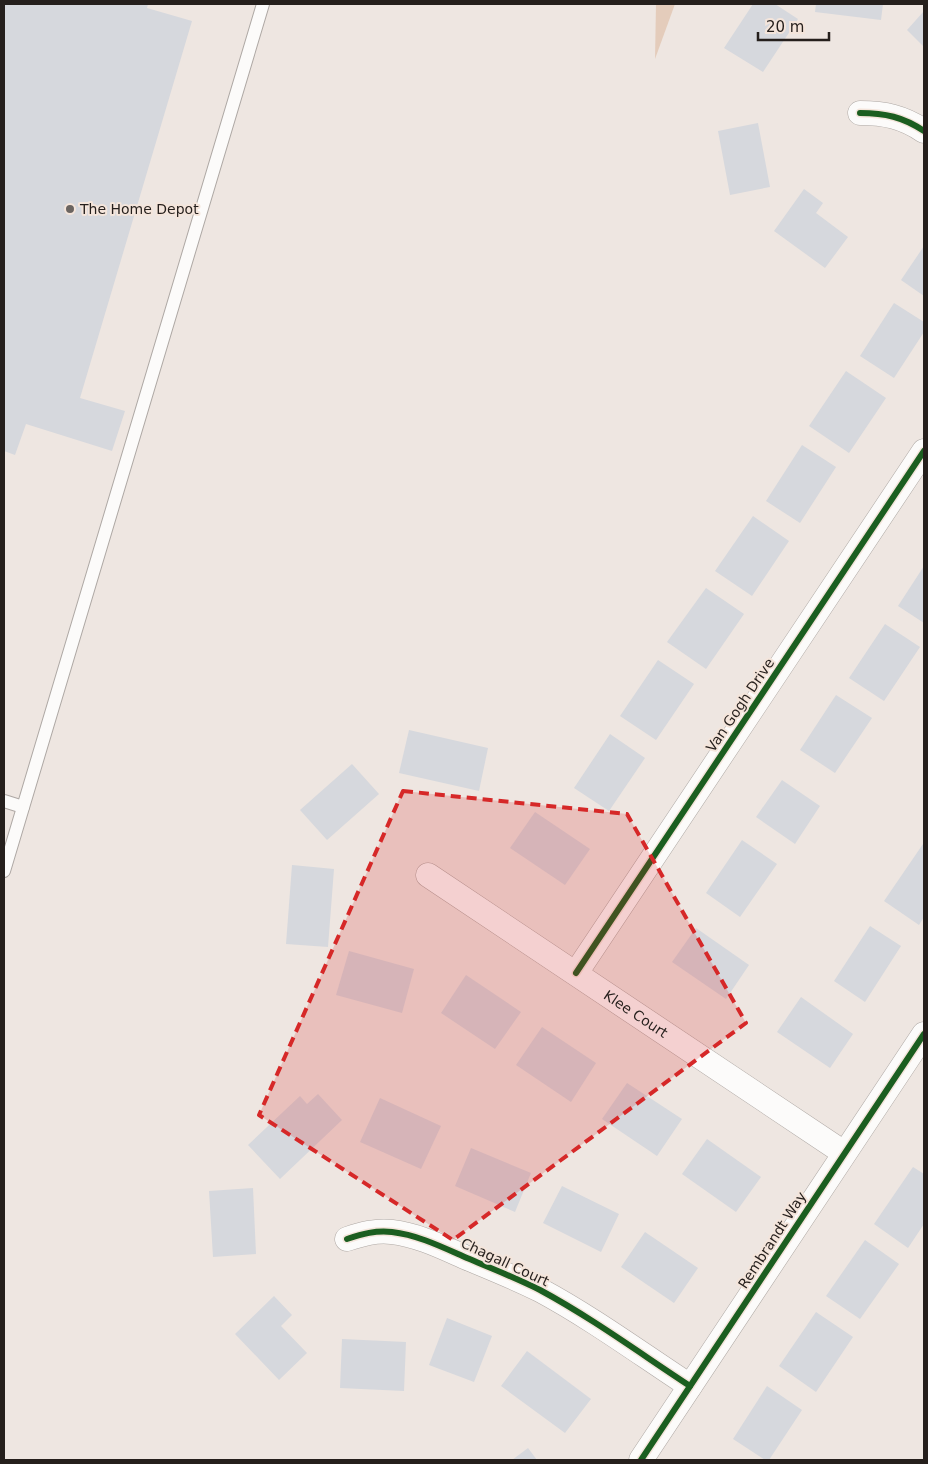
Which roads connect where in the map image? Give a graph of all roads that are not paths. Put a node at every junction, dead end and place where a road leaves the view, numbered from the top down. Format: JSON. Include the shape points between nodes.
{"nodes":[{"id":1,"x":263,"y":4,"type":"edge"},
{"id":2,"x":860,"y":113,"type":"dead end"},
{"id":3,"x":924,"y":131,"type":"edge"},
{"id":4,"x":924,"y":451,"type":"edge"},
{"id":5,"x":4,"y":801,"type":"edge"},
{"id":6,"x":23,"y":807,"type":"junction"},
{"id":7,"x":4,"y":871,"type":"edge"},
{"id":8,"x":428,"y":875,"type":"dead end"},
{"id":9,"x":576,"y":973,"type":"junction"},
{"id":10,"x":924,"y":1034,"type":"edge"},
{"id":11,"x":844,"y":1153,"type":"junction"},
{"id":12,"x":347,"y":1239,"type":"dead end"},
{"id":13,"x":690,"y":1386,"type":"junction"},
{"id":14,"x":640,"y":1460,"type":"edge"}],
"edges":[{"from":1,"to":6,"type":"lane"},
{"from":2,"to":3,"type":"street","via":[[894,115]]},
{"from":4,"to":9,"type":"street","name":"Van Gogh Drive"},
{"from":5,"to":6,"type":"lane"},
{"from":6,"to":7,"type":"lane"},
{"from":8,"to":9,"type":"street","name":"Klee Court"},
{"from":9,"to":11,"type":"street","name":"Klee Court"},
{"from":10,"to":11,"type":"street","name":"Rembrandt Way"},
{"from":11,"to":13,"type":"street","name":"Rembrandt Way"},
{"from":12,"to":13,"type":"street","name":"Chagall Court","via":[[363,1233],[392,1232],[422,1238],[554,1298]]},
{"from":13,"to":14,"type":"street","name":"Rembrandt Way"}]}
